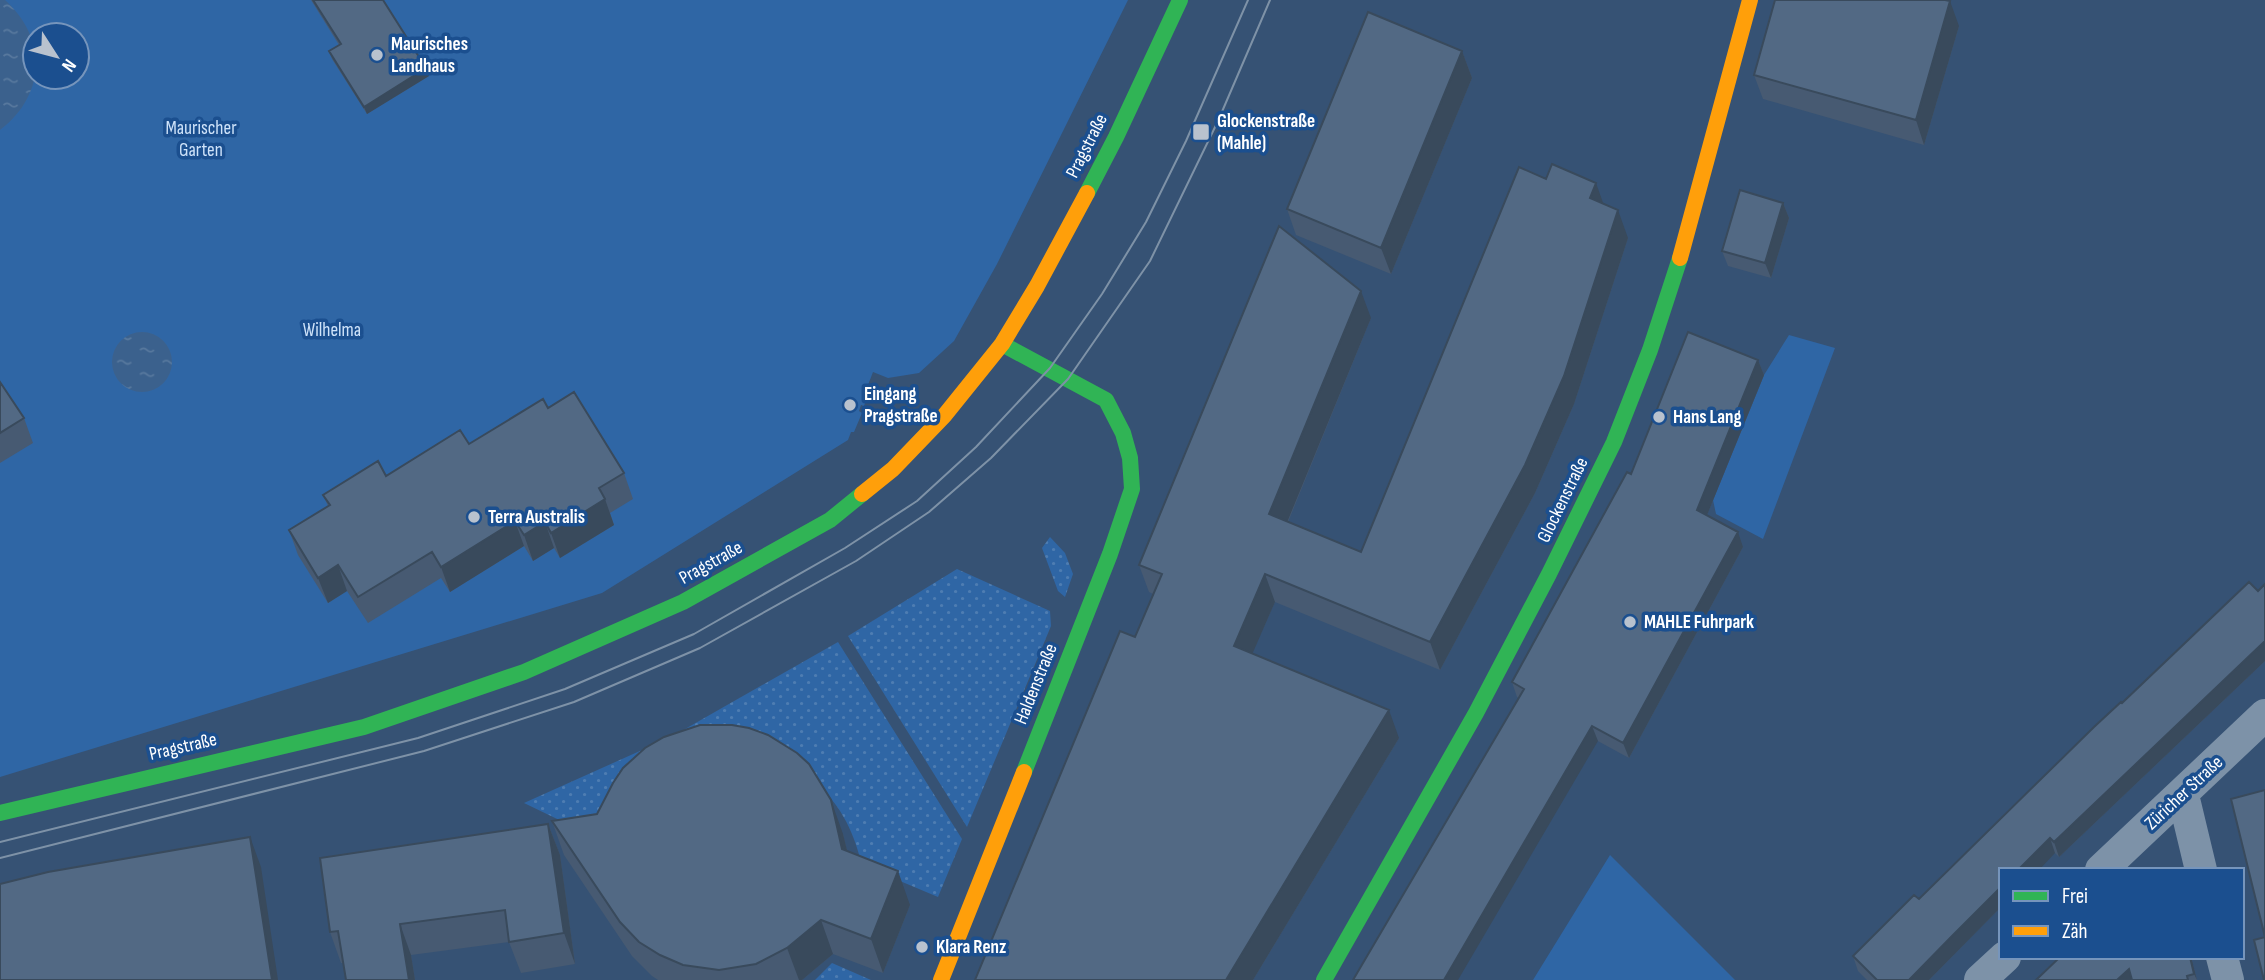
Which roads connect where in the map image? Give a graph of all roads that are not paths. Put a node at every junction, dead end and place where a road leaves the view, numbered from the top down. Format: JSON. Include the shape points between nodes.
{"nodes":[{"id":1,"x":1180,"y":0,"type":"edge"},
{"id":2,"x":1750,"y":0,"type":"edge"},
{"id":3,"x":1002,"y":344,"type":"junction"},
{"id":4,"x":2265,"y":715,"type":"edge"},
{"id":5,"x":2183,"y":795,"type":"junction"},
{"id":6,"x":0,"y":813,"type":"edge"},
{"id":7,"x":2103,"y":868,"type":"edge"},
{"id":8,"x":2201,"y":868,"type":"edge"},
{"id":9,"x":2223,"y":959,"type":"edge"},
{"id":10,"x":941,"y":980,"type":"edge"},
{"id":11,"x":1324,"y":980,"type":"edge"},
{"id":12,"x":2228,"y":980,"type":"edge"}],
"edges":[{"from":1,"to":3,"type":"street","name":"Pragstraße","via":[[1116,137]]},
{"from":2,"to":11,"type":"street","name":"Glockenstraße","via":[[1686,236],[1650,350],[1614,442],[1476,713]]},
{"from":3,"to":6,"type":"street","name":"Pragstraße","via":[[944,416],[893,469],[830,520],[683,602],[524,672],[364,727]]},
{"from":3,"to":10,"type":"street","name":"Haldenstraße","via":[[1106,400],[1124,433],[1132,489]]},
{"from":4,"to":5,"type":"street","name":"Züricher Straße"},
{"from":5,"to":7,"type":"street","name":"Züricher Straße"},
{"from":5,"to":8,"type":"street"},
{"from":9,"to":12,"type":"street"}]}
